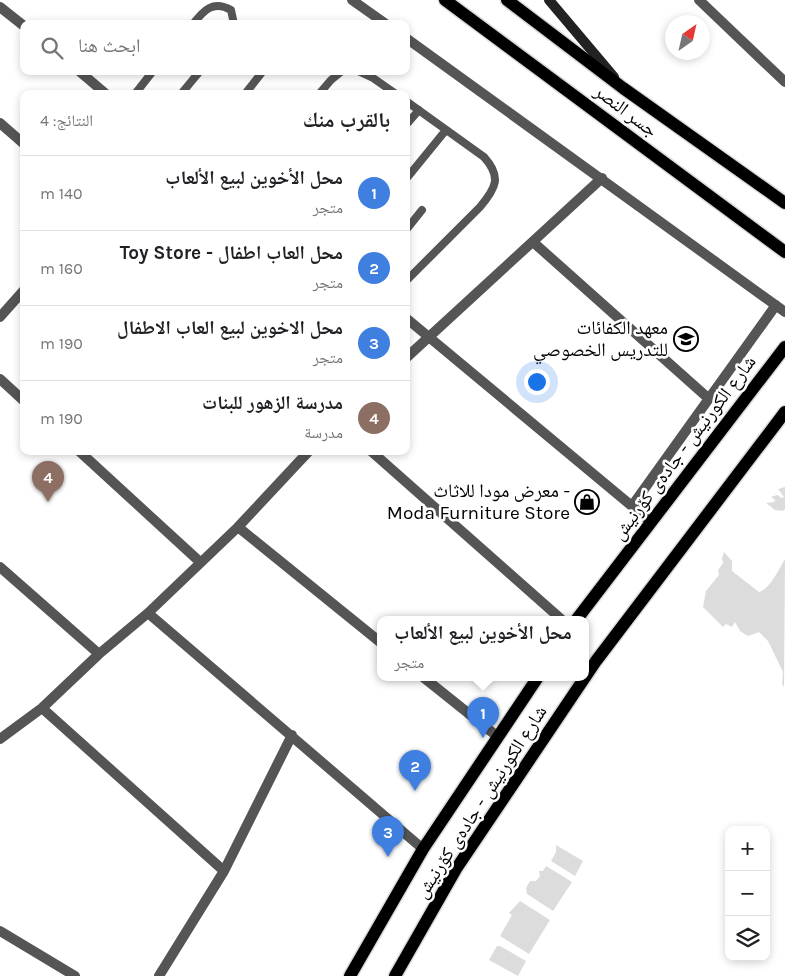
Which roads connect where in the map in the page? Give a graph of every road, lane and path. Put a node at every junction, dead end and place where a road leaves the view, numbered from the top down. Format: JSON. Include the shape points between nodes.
{"nodes":[{"id":1,"x":352,"y":0,"type":"edge"},
{"id":2,"x":445,"y":0,"type":"edge"},
{"id":3,"x":507,"y":0,"type":"edge"},
{"id":4,"x":549,"y":0,"type":"edge"},
{"id":5,"x":699,"y":0,"type":"edge"},
{"id":6,"x":0,"y":7,"type":"edge"},
{"id":7,"x":196,"y":20,"type":"edge"},
{"id":8,"x":233,"y":20,"type":"edge"},
{"id":9,"x":380,"y":20,"type":"edge"},
{"id":10,"x":20,"y":23,"type":"edge"},
{"id":11,"x":410,"y":41,"type":"edge"},
{"id":12,"x":84,"y":75,"type":"edge"},
{"id":13,"x":150,"y":75,"type":"edge"},
{"id":14,"x":197,"y":75,"type":"edge"},
{"id":15,"x":260,"y":75,"type":"edge"},
{"id":16,"x":337,"y":75,"type":"edge"},
{"id":17,"x":364,"y":75,"type":"edge"},
{"id":18,"x":785,"y":82,"type":"edge"},
{"id":19,"x":623,"y":88,"type":"junction"},
{"id":20,"x":101,"y":90,"type":"edge"},
{"id":21,"x":137,"y":90,"type":"edge"},
{"id":22,"x":184,"y":90,"type":"edge"},
{"id":23,"x":248,"y":90,"type":"edge"},
{"id":24,"x":322,"y":90,"type":"edge"},
{"id":25,"x":387,"y":90,"type":"edge"},
{"id":26,"x":410,"y":104,"type":"edge"},
{"id":27,"x":419,"y":110,"type":"junction"},
{"id":28,"x":410,"y":120,"type":"edge"},
{"id":29,"x":0,"y":123,"type":"edge"},
{"id":30,"x":446,"y":130,"type":"junction"},
{"id":31,"x":20,"y":140,"type":"edge"},
{"id":32,"x":410,"y":175,"type":"edge"},
{"id":33,"x":602,"y":178,"type":"junction"},
{"id":34,"x":785,"y":203,"type":"edge"},
{"id":35,"x":422,"y":210,"type":"dead end"},
{"id":36,"x":410,"y":225,"type":"edge"},
{"id":37,"x":533,"y":242,"type":"junction"},
{"id":38,"x":785,"y":252,"type":"edge"},
{"id":39,"x":410,"y":277,"type":"edge"},
{"id":40,"x":20,"y":294,"type":"edge"},
{"id":41,"x":781,"y":309,"type":"edge"},
{"id":42,"x":0,"y":317,"type":"edge"},
{"id":43,"x":410,"y":321,"type":"edge"},
{"id":44,"x":430,"y":336,"type":"junction"},
{"id":45,"x":785,"y":347,"type":"edge"},
{"id":46,"x":410,"y":354,"type":"edge"},
{"id":47,"x":0,"y":379,"type":"edge"},
{"id":48,"x":20,"y":397,"type":"edge"},
{"id":49,"x":708,"y":398,"type":"junction"},
{"id":50,"x":785,"y":412,"type":"edge"},
{"id":51,"x":82,"y":455,"type":"edge"},
{"id":52,"x":306,"y":455,"type":"edge"},
{"id":53,"x":376,"y":455,"type":"edge"},
{"id":54,"x":632,"y":506,"type":"junction"},
{"id":55,"x":651,"y":522,"type":"junction"},
{"id":56,"x":238,"y":527,"type":"junction"},
{"id":57,"x":200,"y":562,"type":"junction"},
{"id":58,"x":0,"y":567,"type":"edge"},
{"id":59,"x":148,"y":612,"type":"junction"},
{"id":60,"x":558,"y":616,"type":"edge"},
{"id":61,"x":579,"y":616,"type":"edge"},
{"id":62,"x":377,"y":640,"type":"edge"},
{"id":63,"x":98,"y":654,"type":"junction"},
{"id":64,"x":589,"y":671,"type":"edge"},
{"id":65,"x":429,"y":681,"type":"edge"},
{"id":66,"x":535,"y":681,"type":"edge"},
{"id":67,"x":583,"y":681,"type":"edge"},
{"id":68,"x":42,"y":708,"type":"junction"},
{"id":69,"x":292,"y":735,"type":"junction"},
{"id":70,"x":498,"y":737,"type":"junction"},
{"id":71,"x":0,"y":739,"type":"edge"},
{"id":72,"x":423,"y":849,"type":"junction"},
{"id":73,"x":224,"y":871,"type":"junction"},
{"id":74,"x":0,"y":931,"type":"edge"},
{"id":75,"x":75,"y":976,"type":"edge"},
{"id":76,"x":159,"y":976,"type":"edge"},
{"id":77,"x":350,"y":976,"type":"edge"},
{"id":78,"x":394,"y":976,"type":"edge"}],
"edges":[{"from":1,"to":9,"type":"street"},
{"from":2,"to":38,"type":"main road","name":"جسر النصر"},
{"from":3,"to":19,"type":"main road"},
{"from":4,"to":19,"type":"street"},
{"from":5,"to":18,"type":"street"},
{"from":6,"to":10,"type":"street"},
{"from":7,"to":8,"type":"lane","via":[[212,5],[230,10]]},
{"from":11,"to":33,"type":"street"},
{"from":12,"to":20,"type":"street"},
{"from":13,"to":21,"type":"lane"},
{"from":14,"to":22,"type":"lane"},
{"from":15,"to":23,"type":"lane"},
{"from":16,"to":24,"type":"lane"},
{"from":17,"to":25,"type":"lane"},
{"from":19,"to":34,"type":"main road"},
{"from":26,"to":27,"type":"lane"},
{"from":27,"to":28,"type":"lane"},
{"from":27,"to":30,"type":"lane"},
{"from":29,"to":31,"type":"street"},
{"from":30,"to":32,"type":"lane"},
{"from":30,"to":39,"type":"lane","via":[[484,157],[494,169],[495,180],[491,194],[480,207]]},
{"from":33,"to":37,"type":"street"},
{"from":33,"to":41,"type":"street"},
{"from":35,"to":36,"type":"lane"},
{"from":37,"to":44,"type":"street"},
{"from":37,"to":49,"type":"street"},
{"from":40,"to":42,"type":"street"},
{"from":41,"to":49,"type":"street"},
{"from":43,"to":44,"type":"street"},
{"from":44,"to":46,"type":"street"},
{"from":44,"to":54,"type":"street"},
{"from":45,"to":55,"type":"main road","name":"شارع الكورنيش - جادەی کۆرنیش"},
{"from":47,"to":48,"type":"street"},
{"from":49,"to":54,"type":"street"},
{"from":50,"to":64,"type":"main road","name":"شارع الكورنيش - جادەی کۆرنیش"},
{"from":51,"to":57,"type":"street"},
{"from":52,"to":56,"type":"street"},
{"from":53,"to":60,"type":"street"},
{"from":54,"to":55,"type":"street"},
{"from":55,"to":61,"type":"main road","name":"شارع الكورنيش - جادەی کۆرنیش"},
{"from":56,"to":57,"type":"street"},
{"from":56,"to":62,"type":"street"},
{"from":57,"to":59,"type":"street"},
{"from":58,"to":63,"type":"street"},
{"from":59,"to":63,"type":"street"},
{"from":59,"to":69,"type":"street"},
{"from":63,"to":68,"type":"street"},
{"from":65,"to":70,"type":"street"},
{"from":66,"to":70,"type":"main road","name":"شارع الكورنيش - جادەی کۆرنیش"},
{"from":67,"to":78,"type":"main road","name":"شارع الكورنيش - جادەی کۆرنیش","via":[[456,869]]},
{"from":68,"to":71,"type":"street"},
{"from":68,"to":73,"type":"street"},
{"from":69,"to":72,"type":"street"},
{"from":69,"to":73,"type":"street"},
{"from":70,"to":72,"type":"main road","name":"شارع الكورنيش - جادەی کۆرنیش"},
{"from":72,"to":77,"type":"main road","name":"شارع الكورنيش - جادەی کۆرنیش"},
{"from":73,"to":76,"type":"street"},
{"from":74,"to":75,"type":"street"}]}
